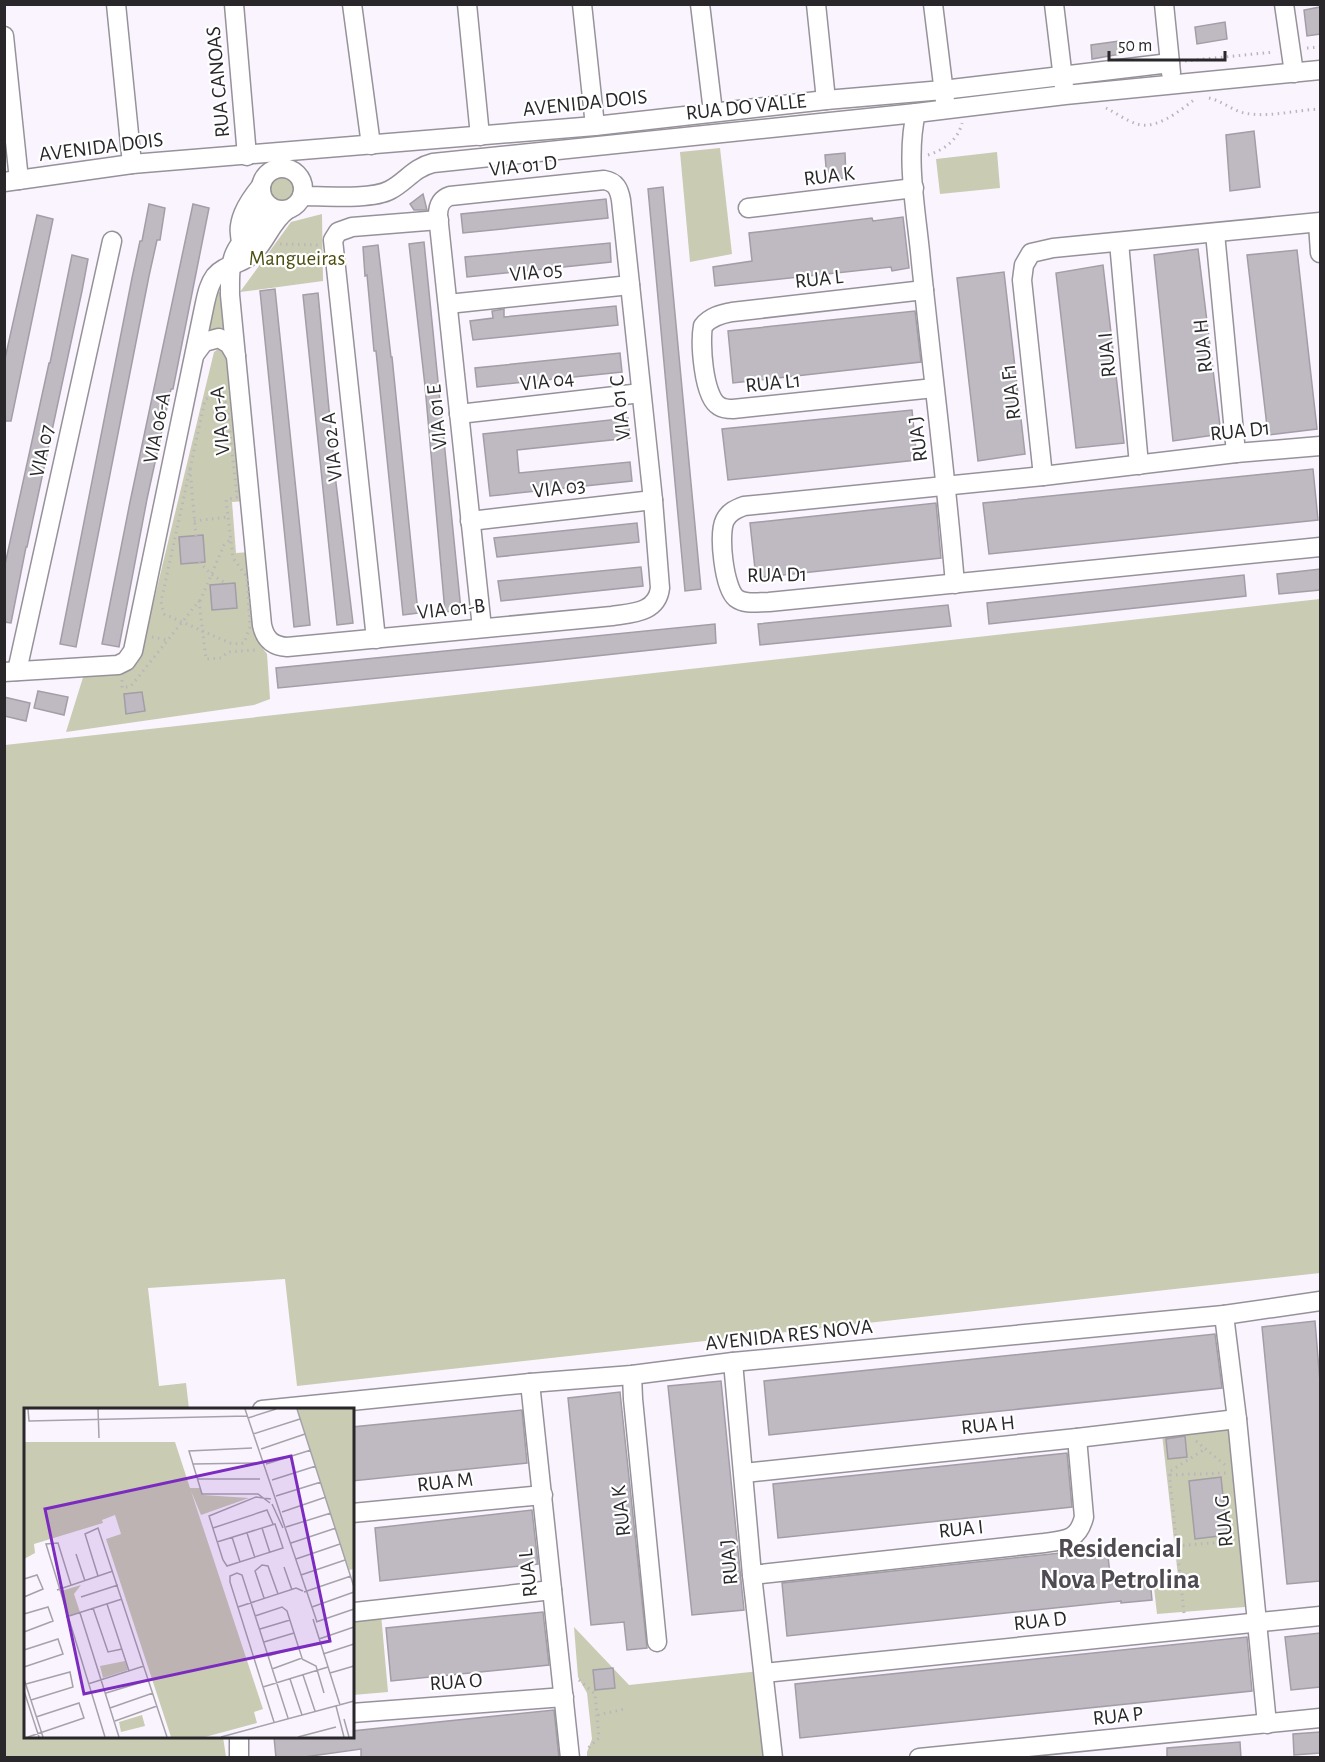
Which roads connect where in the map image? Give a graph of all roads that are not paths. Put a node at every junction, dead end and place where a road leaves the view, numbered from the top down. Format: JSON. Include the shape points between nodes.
{"nodes":[{"id":1,"x":116,"y":4,"type":"edge"},
{"id":2,"x":234,"y":4,"type":"edge"},
{"id":3,"x":352,"y":4,"type":"edge"},
{"id":4,"x":467,"y":4,"type":"edge"},
{"id":5,"x":582,"y":4,"type":"edge"},
{"id":6,"x":700,"y":4,"type":"edge"},
{"id":7,"x":816,"y":4,"type":"edge"},
{"id":8,"x":933,"y":4,"type":"edge"},
{"id":9,"x":1054,"y":4,"type":"edge"},
{"id":10,"x":1164,"y":4,"type":"edge"},
{"id":11,"x":1284,"y":4,"type":"edge"},
{"id":12,"x":4,"y":36,"type":"edge"},
{"id":13,"x":1170,"y":63,"type":"junction"},
{"id":14,"x":1320,"y":70,"type":"edge"},
{"id":15,"x":1293,"y":73,"type":"junction"},
{"id":16,"x":1062,"y":75,"type":"junction"},
{"id":17,"x":1173,"y":84,"type":"junction"},
{"id":18,"x":943,"y":90,"type":"junction"},
{"id":19,"x":1065,"y":95,"type":"junction"},
{"id":20,"x":826,"y":100,"type":"junction"},
{"id":21,"x":713,"y":112,"type":"junction"},
{"id":22,"x":916,"y":113,"type":"junction"},
{"id":23,"x":949,"y":116,"type":"junction"},
{"id":24,"x":595,"y":126,"type":"junction"},
{"id":25,"x":480,"y":136,"type":"junction"},
{"id":26,"x":371,"y":145,"type":"junction"},
{"id":27,"x":247,"y":156,"type":"junction"},
{"id":28,"x":132,"y":164,"type":"junction"},
{"id":29,"x":12,"y":181,"type":"edge"},
{"id":30,"x":612,"y":182,"type":"joint"},
{"id":31,"x":914,"y":188,"type":"junction"},
{"id":32,"x":262,"y":193,"type":"junction"},
{"id":33,"x":302,"y":196,"type":"junction"},
{"id":34,"x":441,"y":202,"type":"joint"},
{"id":35,"x":748,"y":208,"type":"dead end"},
{"id":36,"x":287,"y":210,"type":"junction"},
{"id":37,"x":439,"y":220,"type":"junction"},
{"id":38,"x":1319,"y":222,"type":"edge"},
{"id":39,"x":1215,"y":233,"type":"junction"},
{"id":40,"x":112,"y":241,"type":"dead end"},
{"id":41,"x":1119,"y":242,"type":"junction"},
{"id":42,"x":1320,"y":253,"type":"edge"},
{"id":43,"x":232,"y":264,"type":"junction"},
{"id":44,"x":630,"y":285,"type":"junction"},
{"id":45,"x":924,"y":290,"type":"junction"},
{"id":46,"x":448,"y":304,"type":"junction"},
{"id":47,"x":718,"y":315,"type":"joint"},
{"id":48,"x":195,"y":354,"type":"junction"},
{"id":49,"x":236,"y":356,"type":"junction"},
{"id":50,"x":934,"y":388,"type":"junction"},
{"id":51,"x":641,"y":393,"type":"junction"},
{"id":52,"x":459,"y":414,"type":"junction"},
{"id":53,"x":1320,"y":446,"type":"edge"},
{"id":54,"x":1236,"y":453,"type":"junction"},
{"id":55,"x":1139,"y":465,"type":"junction"},
{"id":56,"x":1043,"y":476,"type":"junction"},
{"id":57,"x":946,"y":485,"type":"junction"},
{"id":58,"x":653,"y":500,"type":"junction"},
{"id":59,"x":470,"y":521,"type":"junction"},
{"id":60,"x":1320,"y":547,"type":"edge"},
{"id":61,"x":954,"y":584,"type":"junction"},
{"id":62,"x":629,"y":614,"type":"joint"},
{"id":63,"x":482,"y":628,"type":"junction"},
{"id":64,"x":375,"y":639,"type":"junction"},
{"id":65,"x":278,"y":647,"type":"joint"},
{"id":66,"x":10,"y":672,"type":"edge"},
{"id":67,"x":1320,"y":1301,"type":"edge"},
{"id":68,"x":1224,"y":1315,"type":"junction"},
{"id":69,"x":733,"y":1362,"type":"junction"},
{"id":70,"x":632,"y":1375,"type":"junction"},
{"id":71,"x":530,"y":1383,"type":"junction"},
{"id":72,"x":282,"y":1408,"type":"edge"},
{"id":73,"x":1236,"y":1419,"type":"junction"},
{"id":74,"x":1077,"y":1438,"type":"junction"},
{"id":75,"x":744,"y":1473,"type":"junction"},
{"id":76,"x":543,"y":1495,"type":"junction"},
{"id":77,"x":354,"y":1513,"type":"edge"},
{"id":78,"x":752,"y":1575,"type":"junction"},
{"id":79,"x":552,"y":1590,"type":"junction"},
{"id":80,"x":355,"y":1612,"type":"dead end"},
{"id":81,"x":1320,"y":1616,"type":"edge"},
{"id":82,"x":1256,"y":1624,"type":"junction"},
{"id":83,"x":657,"y":1642,"type":"dead end"},
{"id":84,"x":764,"y":1673,"type":"junction"},
{"id":85,"x":564,"y":1697,"type":"junction"},
{"id":86,"x":354,"y":1713,"type":"edge"},
{"id":87,"x":1320,"y":1718,"type":"edge"},
{"id":88,"x":1267,"y":1724,"type":"junction"},
{"id":89,"x":239,"y":1738,"type":"edge"},
{"id":90,"x":577,"y":1754,"type":"edge"},
{"id":91,"x":239,"y":1758,"type":"edge"},
{"id":92,"x":773,"y":1758,"type":"edge"},
{"id":93,"x":919,"y":1758,"type":"edge"}],
"edges":[{"from":1,"to":28,"type":"street"},
{"from":2,"to":27,"type":"street","name":"RUA CANOAS"},
{"from":3,"to":26,"type":"street"},
{"from":4,"to":25,"type":"street"},
{"from":5,"to":24,"type":"street"},
{"from":6,"to":21,"type":"street"},
{"from":7,"to":20,"type":"street"},
{"from":8,"to":18,"type":"street"},
{"from":9,"to":16,"type":"street"},
{"from":10,"to":13,"type":"street"},
{"from":11,"to":15,"type":"street"},
{"from":12,"to":29,"type":"street"},
{"from":13,"to":16,"type":"street","name":"AVENIDA DOIS"},
{"from":13,"to":17,"type":"street"},
{"from":14,"to":15,"type":"street","name":"RUA DO VALLE"},
{"from":15,"to":17,"type":"street","name":"RUA DO VALLE"},
{"from":16,"to":18,"type":"street","name":"AVENIDA DOIS"},
{"from":16,"to":19,"type":"street"},
{"from":17,"to":19,"type":"street","name":"RUA DO VALLE"},
{"from":18,"to":20,"type":"street","name":"AVENIDA DOIS"},
{"from":18,"to":23,"type":"street"},
{"from":19,"to":23,"type":"street","name":"RUA DO VALLE"},
{"from":20,"to":21,"type":"street","name":"AVENIDA DOIS"},
{"from":21,"to":24,"type":"street","name":"AVENIDA DOIS"},
{"from":22,"to":23,"type":"street","name":"RUA DO VALLE"},
{"from":22,"to":31,"type":"street","name":"RUA J","via":[[912,145]]},
{"from":22,"to":33,"type":"street","name":"RUA DO VALLE","via":[[433,163],[420,167],[383,192]]},
{"from":24,"to":25,"type":"street","name":"AVENIDA DOIS"},
{"from":25,"to":26,"type":"street","name":"AVENIDA DOIS"},
{"from":26,"to":27,"type":"street","name":"AVENIDA DOIS"},
{"from":27,"to":28,"type":"street","name":"AVENIDA DOIS"},
{"from":28,"to":29,"type":"street","name":"AVENIDA DOIS"},
{"from":30,"to":34,"type":"street","name":"VIA 01 D","via":[[455,195]]},
{"from":30,"to":44,"type":"street","name":"VIA 01 C","via":[[621,200]]},
{"from":31,"to":35,"type":"street","name":"RUA K"},
{"from":31,"to":45,"type":"street","name":"RUA J"},
{"from":32,"to":33,"type":"street","via":[[267,174],[286,169],[302,182]]},
{"from":32,"to":36,"type":"street","via":[[273,209]]},
{"from":32,"to":43,"type":"street","name":"VIA 06-A","via":[[251,198],[238,225],[242,243]]},
{"from":33,"to":36,"type":"street"},
{"from":34,"to":37,"type":"street","name":"VIA 01 E"},
{"from":36,"to":43,"type":"street","via":[[278,217],[258,249]]},
{"from":37,"to":46,"type":"street","name":"VIA 01 E"},
{"from":37,"to":64,"type":"street","name":"VIA 02 A","via":[[342,230],[335,235],[333,248]]},
{"from":38,"to":39,"type":"street"},
{"from":38,"to":42,"type":"street"},
{"from":39,"to":41,"type":"street"},
{"from":39,"to":54,"type":"street","name":"RUA H"},
{"from":40,"to":66,"type":"street","name":"VIA 07"},
{"from":41,"to":55,"type":"street","name":"RUA I"},
{"from":41,"to":56,"type":"street","name":"RUA F1","via":[[1043,249],[1032,253],[1023,270]]},
{"from":43,"to":48,"type":"street","name":"VIA 06-A","via":[[211,281]]},
{"from":43,"to":49,"type":"street","name":"VIA 01-A","via":[[230,295]]},
{"from":44,"to":46,"type":"street","name":"VIA 05"},
{"from":44,"to":51,"type":"street","name":"VIA 01 C"},
{"from":45,"to":47,"type":"street","name":"RUA L"},
{"from":45,"to":50,"type":"street","name":"RUA J"},
{"from":46,"to":52,"type":"street","name":"VIA 01 E"},
{"from":47,"to":50,"type":"street","name":"RUA L1","via":[[705,324],[702,333],[708,387],[719,407],[746,408]]},
{"from":48,"to":49,"type":"street","via":[[204,342],[219,338],[229,344]]},
{"from":48,"to":66,"type":"street","name":"VIA 06-A","via":[[133,651],[115,670]]},
{"from":49,"to":65,"type":"street","name":"VIA 01-A","via":[[262,625],[269,641]]},
{"from":50,"to":57,"type":"street","name":"RUA J"},
{"from":51,"to":52,"type":"street","name":"VIA 04"},
{"from":51,"to":58,"type":"street","name":"VIA 01 C"},
{"from":52,"to":59,"type":"street","name":"VIA 01 E"},
{"from":53,"to":54,"type":"street","name":"RUA D1"},
{"from":54,"to":55,"type":"street","name":"RUA D1"},
{"from":55,"to":56,"type":"street","name":"RUA D1"},
{"from":56,"to":57,"type":"street","name":"RUA D1"},
{"from":57,"to":61,"type":"street","name":"RUA J"},
{"from":57,"to":61,"type":"street","name":"RUA D1","via":[[744,507],[731,512],[724,522],[723,559],[731,592],[744,602]]},
{"from":58,"to":59,"type":"street","name":"VIA 03"},
{"from":58,"to":62,"type":"street","name":"VIA 01 C","via":[[660,592],[650,607]]},
{"from":59,"to":63,"type":"street","name":"VIA 01 E"},
{"from":60,"to":61,"type":"street","name":"RUA D1"},
{"from":62,"to":63,"type":"street","name":"VIA 01-B"},
{"from":63,"to":64,"type":"street","name":"VIA 01-B"},
{"from":64,"to":65,"type":"street","name":"VIA 01-B"},
{"from":67,"to":68,"type":"street","name":"AVENIDA RES NOVA"},
{"from":68,"to":69,"type":"street","name":"AVENIDA RES NOVA"},
{"from":68,"to":73,"type":"street","name":"RUA G"},
{"from":69,"to":70,"type":"street","name":"AVENIDA RES NOVA"},
{"from":69,"to":75,"type":"street","name":"RUA J"},
{"from":70,"to":71,"type":"street","name":"AVENIDA RES NOVA"},
{"from":70,"to":83,"type":"street","name":"RUA K"},
{"from":71,"to":72,"type":"street","name":"AVENIDA RES NOVA"},
{"from":71,"to":76,"type":"street","name":"RUA L"},
{"from":73,"to":74,"type":"street","name":"RUA H"},
{"from":73,"to":82,"type":"street","name":"RUA G","via":[[1237,1466]]},
{"from":74,"to":75,"type":"street","name":"RUA H"},
{"from":74,"to":78,"type":"street","name":"RUA I","via":[[1084,1517],[1072,1538]]},
{"from":75,"to":78,"type":"street","name":"RUA J"},
{"from":76,"to":77,"type":"street","name":"RUA M"},
{"from":76,"to":79,"type":"street","name":"RUA L"},
{"from":78,"to":84,"type":"street","name":"RUA J"},
{"from":79,"to":80,"type":"street"},
{"from":79,"to":85,"type":"street","name":"RUA L"},
{"from":81,"to":82,"type":"street","name":"RUA D"},
{"from":82,"to":84,"type":"street","name":"RUA D"},
{"from":82,"to":88,"type":"street","name":"RUA G"},
{"from":84,"to":92,"type":"street","name":"RUA J"},
{"from":85,"to":86,"type":"street","name":"RUA O"},
{"from":85,"to":90,"type":"street","name":"RUA L"},
{"from":87,"to":88,"type":"street","name":"RUA P"},
{"from":88,"to":93,"type":"street","name":"RUA P"},
{"from":89,"to":91,"type":"street"}]}
